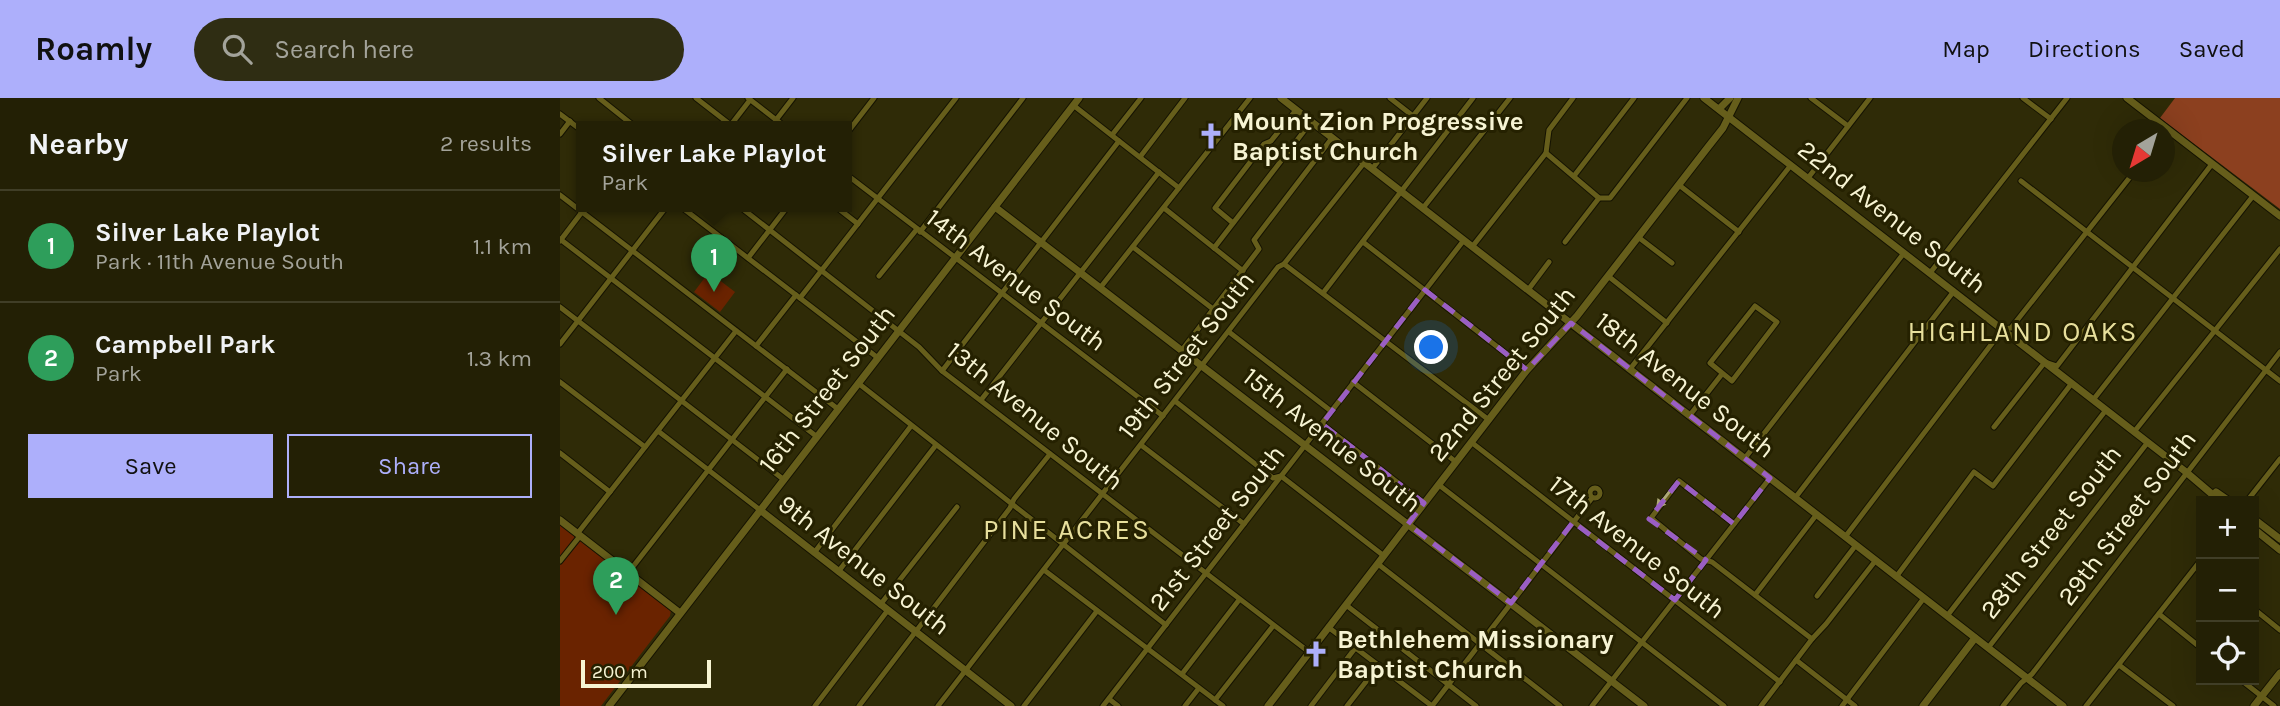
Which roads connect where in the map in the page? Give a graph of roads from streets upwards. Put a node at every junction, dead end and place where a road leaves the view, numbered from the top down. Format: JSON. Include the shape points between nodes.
{"nodes":[{"id":1,"x":598,"y":98,"type":"edge"},
{"id":2,"x":696,"y":98,"type":"edge"},
{"id":3,"x":793,"y":98,"type":"edge"},
{"id":4,"x":874,"y":98,"type":"edge"},
{"id":5,"x":956,"y":98,"type":"edge"},
{"id":6,"x":1023,"y":98,"type":"edge"},
{"id":7,"x":1141,"y":98,"type":"edge"},
{"id":8,"x":1185,"y":98,"type":"edge"},
{"id":9,"x":1250,"y":98,"type":"edge"},
{"id":10,"x":1281,"y":98,"type":"edge"},
{"id":11,"x":1390,"y":98,"type":"edge"},
{"id":12,"x":1427,"y":98,"type":"edge"},
{"id":13,"x":1473,"y":98,"type":"edge"},
{"id":14,"x":1510,"y":98,"type":"edge"},
{"id":15,"x":1573,"y":98,"type":"edge"},
{"id":16,"x":1634,"y":98,"type":"edge"},
{"id":17,"x":1687,"y":98,"type":"edge"},
{"id":18,"x":1704,"y":98,"type":"edge"},
{"id":19,"x":1730,"y":98,"type":"edge"},
{"id":20,"x":1738,"y":98,"type":"edge"},
{"id":21,"x":1811,"y":98,"type":"edge"},
{"id":22,"x":1870,"y":98,"type":"edge"},
{"id":23,"x":2023,"y":98,"type":"edge"},
{"id":24,"x":2067,"y":98,"type":"edge"},
{"id":25,"x":2127,"y":98,"type":"edge"},
{"id":26,"x":749,"y":99,"type":"edge"},
{"id":27,"x":1074,"y":101,"type":"edge"},
{"id":28,"x":1719,"y":109,"type":"junction"},
{"id":29,"x":1296,"y":110,"type":"junction"},
{"id":30,"x":560,"y":114,"type":"edge"},
{"id":31,"x":1413,"y":116,"type":"junction"},
{"id":32,"x":1728,"y":117,"type":"junction"},
{"id":33,"x":2152,"y":119,"type":"edge"},
{"id":34,"x":776,"y":120,"type":"joint"},
{"id":35,"x":2051,"y":120,"type":"junction"},
{"id":36,"x":570,"y":121,"type":"junction"},
{"id":37,"x":628,"y":121,"type":"edge"},
{"id":38,"x":725,"y":121,"type":"edge"},
{"id":39,"x":734,"y":121,"type":"edge"},
{"id":40,"x":1311,"y":122,"type":"junction"},
{"id":41,"x":576,"y":126,"type":"edge"},
{"id":42,"x":1848,"y":126,"type":"junction"},
{"id":43,"x":852,"y":127,"type":"edge"},
{"id":44,"x":560,"y":134,"type":"edge"},
{"id":45,"x":1112,"y":135,"type":"junction"},
{"id":46,"x":2175,"y":137,"type":"edge"},
{"id":47,"x":1332,"y":138,"type":"junction"},
{"id":48,"x":1119,"y":141,"type":"junction"},
{"id":49,"x":1546,"y":153,"type":"junction"},
{"id":50,"x":1140,"y":157,"type":"junction"},
{"id":51,"x":1364,"y":163,"type":"junction"},
{"id":52,"x":2212,"y":163,"type":"junction"},
{"id":53,"x":1791,"y":165,"type":"junction"},
{"id":54,"x":1372,"y":169,"type":"junction"},
{"id":55,"x":1159,"y":172,"type":"junction"},
{"id":56,"x":1574,"y":176,"type":"junction"},
{"id":57,"x":1808,"y":178,"type":"junction"},
{"id":58,"x":852,"y":179,"type":"edge"},
{"id":59,"x":2021,"y":181,"type":"dead end"},
{"id":60,"x":2126,"y":182,"type":"edge"},
{"id":61,"x":1679,"y":184,"type":"junction"},
{"id":62,"x":1180,"y":188,"type":"junction"},
{"id":63,"x":1402,"y":192,"type":"junction"},
{"id":64,"x":560,"y":195,"type":"edge"},
{"id":65,"x":2253,"y":196,"type":"junction"},
{"id":66,"x":1599,"y":198,"type":"junction"},
{"id":67,"x":879,"y":199,"type":"junction"},
{"id":68,"x":576,"y":207,"type":"edge"},
{"id":69,"x":995,"y":207,"type":"junction"},
{"id":70,"x":1164,"y":208,"type":"junction"},
{"id":71,"x":1423,"y":208,"type":"junction"},
{"id":72,"x":582,"y":212,"type":"joint"},
{"id":73,"x":662,"y":212,"type":"edge"},
{"id":74,"x":688,"y":212,"type":"edge"},
{"id":75,"x":747,"y":212,"type":"edge"},
{"id":76,"x":784,"y":212,"type":"edge"},
{"id":77,"x":843,"y":212,"type":"edge"},
{"id":78,"x":2280,"y":216,"type":"edge"},
{"id":79,"x":1233,"y":223,"type":"junction"},
{"id":80,"x":858,"y":224,"type":"junction"},
{"id":81,"x":770,"y":230,"type":"junction"},
{"id":82,"x":918,"y":230,"type":"junction"},
{"id":83,"x":1739,"y":232,"type":"junction"},
{"id":84,"x":2086,"y":232,"type":"junction"},
{"id":85,"x":1638,"y":237,"type":"junction"},
{"id":86,"x":560,"y":240,"type":"edge"},
{"id":87,"x":1464,"y":240,"type":"junction"},
{"id":88,"x":1041,"y":242,"type":"junction"},
{"id":89,"x":1363,"y":242,"type":"junction"},
{"id":90,"x":1565,"y":242,"type":"dead end"},
{"id":91,"x":1133,"y":247,"type":"junction"},
{"id":92,"x":1472,"y":247,"type":"junction"},
{"id":93,"x":1214,"y":248,"type":"junction"},
{"id":94,"x":2280,"y":248,"type":"edge"},
{"id":95,"x":632,"y":251,"type":"junction"},
{"id":96,"x":1904,"y":253,"type":"junction"},
{"id":97,"x":956,"y":256,"type":"junction"},
{"id":98,"x":748,"y":258,"type":"junction"},
{"id":99,"x":1549,"y":262,"type":"dead end"},
{"id":100,"x":1672,"y":263,"type":"dead end"},
{"id":101,"x":1284,"y":264,"type":"junction"},
{"id":102,"x":2133,"y":267,"type":"junction"},
{"id":103,"x":821,"y":271,"type":"junction"},
{"id":104,"x":1243,"y":271,"type":"junction"},
{"id":105,"x":1081,"y":273,"type":"junction"},
{"id":106,"x":1930,"y":273,"type":"junction"},
{"id":107,"x":879,"y":276,"type":"dead end"},
{"id":108,"x":1608,"y":276,"type":"junction"},
{"id":109,"x":611,"y":278,"type":"junction"},
{"id":110,"x":1100,"y":288,"type":"junction"},
{"id":111,"x":1425,"y":290,"type":"junction"},
{"id":112,"x":1528,"y":290,"type":"junction"},
{"id":113,"x":1954,"y":291,"type":"junction"},
{"id":114,"x":1002,"y":292,"type":"junction"},
{"id":115,"x":1323,"y":293,"type":"junction"},
{"id":116,"x":798,"y":296,"type":"junction"},
{"id":117,"x":2173,"y":299,"type":"junction"},
{"id":118,"x":560,"y":307,"type":"edge"},
{"id":119,"x":1213,"y":309,"type":"junction"},
{"id":120,"x":578,"y":321,"type":"junction"},
{"id":121,"x":1041,"y":323,"type":"junction"},
{"id":122,"x":1571,"y":323,"type":"junction"},
{"id":123,"x":1667,"y":323,"type":"junction"},
{"id":124,"x":2003,"y":330,"type":"junction"},
{"id":125,"x":736,"y":331,"type":"junction"},
{"id":126,"x":898,"y":331,"type":"junction"},
{"id":127,"x":2215,"y":331,"type":"junction"},
{"id":128,"x":1229,"y":332,"type":"junction"},
{"id":129,"x":1386,"y":341,"type":"junction"},
{"id":130,"x":560,"y":344,"type":"edge"},
{"id":131,"x":756,"y":346,"type":"junction"},
{"id":132,"x":1182,"y":351,"type":"junction"},
{"id":133,"x":2280,"y":352,"type":"edge"},
{"id":134,"x":714,"y":357,"type":"junction"},
{"id":135,"x":877,"y":358,"type":"junction"},
{"id":136,"x":2045,"y":362,"type":"junction"},
{"id":137,"x":1202,"y":366,"type":"junction"},
{"id":138,"x":787,"y":369,"type":"junction"},
{"id":139,"x":1630,"y":369,"type":"junction"},
{"id":140,"x":942,"y":370,"type":"junction"},
{"id":141,"x":1527,"y":370,"type":"junction"},
{"id":142,"x":2266,"y":370,"type":"junction"},
{"id":143,"x":1722,"y":374,"type":"junction"},
{"id":144,"x":2280,"y":381,"type":"edge"},
{"id":145,"x":560,"y":382,"type":"edge"},
{"id":146,"x":1353,"y":382,"type":"junction"},
{"id":147,"x":858,"y":383,"type":"junction"},
{"id":148,"x":2072,"y":383,"type":"junction"},
{"id":149,"x":765,"y":396,"type":"junction"},
{"id":150,"x":981,"y":400,"type":"junction"},
{"id":151,"x":2093,"y":400,"type":"junction"},
{"id":152,"x":681,"y":401,"type":"junction"},
{"id":153,"x":1175,"y":401,"type":"junction"},
{"id":154,"x":838,"y":409,"type":"junction"},
{"id":155,"x":2106,"y":410,"type":"junction"},
{"id":156,"x":1331,"y":411,"type":"junction"},
{"id":157,"x":1689,"y":415,"type":"junction"},
{"id":158,"x":1163,"y":416,"type":"junction"},
{"id":159,"x":1489,"y":420,"type":"junction"},
{"id":160,"x":1322,"y":424,"type":"junction"},
{"id":161,"x":911,"y":426,"type":"junction"},
{"id":162,"x":1994,"y":427,"type":"dead end"},
{"id":163,"x":658,"y":431,"type":"junction"},
{"id":164,"x":2134,"y":432,"type":"junction"},
{"id":165,"x":816,"y":436,"type":"junction"},
{"id":166,"x":732,"y":440,"type":"junction"},
{"id":167,"x":2148,"y":442,"type":"junction"},
{"id":168,"x":1471,"y":443,"type":"junction"},
{"id":169,"x":936,"y":445,"type":"junction"},
{"id":170,"x":1141,"y":445,"type":"junction"},
{"id":171,"x":1305,"y":445,"type":"junction"},
{"id":172,"x":645,"y":447,"type":"junction"},
{"id":173,"x":560,"y":453,"type":"edge"},
{"id":174,"x":1050,"y":454,"type":"junction"},
{"id":175,"x":1745,"y":458,"type":"junction"},
{"id":176,"x":2280,"y":459,"type":"edge"},
{"id":177,"x":1456,"y":462,"type":"junction"},
{"id":178,"x":708,"y":470,"type":"junction"},
{"id":179,"x":2186,"y":472,"type":"junction"},
{"id":180,"x":1281,"y":476,"type":"junction"},
{"id":181,"x":1770,"y":478,"type":"junction"},
{"id":182,"x":783,"y":479,"type":"junction"},
{"id":183,"x":1439,"y":485,"type":"junction"},
{"id":184,"x":610,"y":492,"type":"junction"},
{"id":185,"x":1102,"y":495,"type":"junction"},
{"id":186,"x":2214,"y":496,"type":"edge"},
{"id":187,"x":2222,"y":496,"type":"edge"},
{"id":188,"x":2251,"y":496,"type":"edge"},
{"id":189,"x":1592,"y":498,"type":"dead end"},
{"id":190,"x":1795,"y":498,"type":"junction"},
{"id":191,"x":1011,"y":503,"type":"junction"},
{"id":192,"x":1424,"y":503,"type":"junction"},
{"id":193,"x":957,"y":507,"type":"dead end"},
{"id":194,"x":760,"y":510,"type":"junction"},
{"id":195,"x":1817,"y":514,"type":"junction"},
{"id":196,"x":560,"y":520,"type":"edge"},
{"id":197,"x":1573,"y":522,"type":"junction"},
{"id":198,"x":2259,"y":523,"type":"edge"},
{"id":199,"x":1244,"y":524,"type":"junction"},
{"id":200,"x":1408,"y":524,"type":"junction"},
{"id":201,"x":1734,"y":524,"type":"junction"},
{"id":202,"x":2259,"y":533,"type":"edge"},
{"id":203,"x":579,"y":535,"type":"junction"},
{"id":204,"x":1845,"y":537,"type":"junction"},
{"id":205,"x":2280,"y":539,"type":"edge"},
{"id":206,"x":1064,"y":544,"type":"junction"},
{"id":207,"x":1856,"y":545,"type":"junction"},
{"id":208,"x":2280,"y":550,"type":"edge"},
{"id":209,"x":814,"y":553,"type":"junction"},
{"id":210,"x":1384,"y":556,"type":"junction"},
{"id":211,"x":1706,"y":560,"type":"junction"},
{"id":212,"x":1876,"y":560,"type":"junction"},
{"id":213,"x":560,"y":561,"type":"edge"},
{"id":214,"x":1378,"y":564,"type":"junction"},
{"id":215,"x":1541,"y":564,"type":"junction"},
{"id":216,"x":2196,"y":569,"type":"edge"},
{"id":217,"x":1044,"y":570,"type":"junction"},
{"id":218,"x":838,"y":572,"type":"junction"},
{"id":219,"x":628,"y":573,"type":"junction"},
{"id":220,"x":1205,"y":574,"type":"junction"},
{"id":221,"x":1896,"y":577,"type":"junction"},
{"id":222,"x":1755,"y":595,"type":"junction"},
{"id":223,"x":1817,"y":596,"type":"dead end"},
{"id":224,"x":1924,"y":598,"type":"junction"},
{"id":225,"x":1239,"y":600,"type":"junction"},
{"id":226,"x":1675,"y":600,"type":"junction"},
{"id":227,"x":1511,"y":603,"type":"junction"},
{"id":228,"x":880,"y":605,"type":"junction"},
{"id":229,"x":1346,"y":605,"type":"junction"},
{"id":230,"x":888,"y":610,"type":"junction"},
{"id":231,"x":1097,"y":611,"type":"junction"},
{"id":232,"x":680,"y":613,"type":"junction"},
{"id":233,"x":2259,"y":613,"type":"edge"},
{"id":234,"x":2159,"y":614,"type":"junction"},
{"id":235,"x":1947,"y":616,"type":"junction"},
{"id":236,"x":1166,"y":625,"type":"junction"},
{"id":237,"x":1273,"y":625,"type":"junction"},
{"id":238,"x":1328,"y":627,"type":"junction"},
{"id":239,"x":2280,"y":630,"type":"edge"},
{"id":240,"x":915,"y":632,"type":"junction"},
{"id":241,"x":1975,"y":638,"type":"junction"},
{"id":242,"x":1812,"y":639,"type":"junction"},
{"id":243,"x":1642,"y":642,"type":"junction"},
{"id":244,"x":1479,"y":644,"type":"junction"},
{"id":245,"x":2196,"y":644,"type":"edge"},
{"id":246,"x":1356,"y":647,"type":"junction"},
{"id":247,"x":1988,"y":648,"type":"junction"},
{"id":248,"x":1147,"y":650,"type":"junction"},
{"id":249,"x":1309,"y":652,"type":"junction"},
{"id":250,"x":1796,"y":660,"type":"junction"},
{"id":251,"x":1378,"y":665,"type":"junction"},
{"id":252,"x":2119,"y":665,"type":"junction"},
{"id":253,"x":966,"y":671,"type":"junction"},
{"id":254,"x":2280,"y":673,"type":"edge"},
{"id":255,"x":1182,"y":674,"type":"junction"},
{"id":256,"x":2026,"y":678,"type":"junction"},
{"id":257,"x":1612,"y":681,"type":"junction"},
{"id":258,"x":1780,"y":682,"type":"junction"},
{"id":259,"x":1448,"y":684,"type":"junction"},
{"id":260,"x":2248,"y":685,"type":"edge"},
{"id":261,"x":1199,"y":688,"type":"junction"},
{"id":262,"x":2262,"y":696,"type":"junction"},
{"id":263,"x":1109,"y":699,"type":"junction"},
{"id":264,"x":1215,"y":700,"type":"junction"},
{"id":265,"x":1846,"y":700,"type":"junction"},
{"id":266,"x":1349,"y":704,"type":"edge"},
{"id":267,"x":609,"y":706,"type":"edge"},
{"id":268,"x":815,"y":706,"type":"edge"},
{"id":269,"x":859,"y":706,"type":"edge"},
{"id":270,"x":938,"y":706,"type":"edge"},
{"id":271,"x":1012,"y":706,"type":"edge"},
{"id":272,"x":1024,"y":706,"type":"edge"},
{"id":273,"x":1103,"y":706,"type":"edge"},
{"id":274,"x":1118,"y":706,"type":"edge"},
{"id":275,"x":1185,"y":706,"type":"edge"},
{"id":276,"x":1223,"y":706,"type":"edge"},
{"id":277,"x":1268,"y":706,"type":"edge"},
{"id":278,"x":1311,"y":706,"type":"edge"},
{"id":279,"x":1357,"y":706,"type":"edge"},
{"id":280,"x":1432,"y":706,"type":"edge"},
{"id":281,"x":1476,"y":706,"type":"edge"},
{"id":282,"x":1560,"y":706,"type":"edge"},
{"id":283,"x":1592,"y":706,"type":"edge"},
{"id":284,"x":1644,"y":706,"type":"edge"},
{"id":285,"x":1724,"y":706,"type":"edge"},
{"id":286,"x":1761,"y":706,"type":"edge"},
{"id":287,"x":1842,"y":706,"type":"edge"},
{"id":288,"x":1855,"y":706,"type":"edge"},
{"id":289,"x":1923,"y":706,"type":"edge"},
{"id":290,"x":2003,"y":706,"type":"edge"},
{"id":291,"x":2063,"y":706,"type":"edge"},
{"id":292,"x":2086,"y":706,"type":"edge"},
{"id":293,"x":2173,"y":706,"type":"edge"},
{"id":294,"x":2254,"y":706,"type":"edge"},
{"id":295,"x":2274,"y":706,"type":"edge"}],
"edges":[{"from":1,"to":37,"type":"street"},
{"from":2,"to":38,"type":"street"},
{"from":3,"to":34,"type":"street"},
{"from":4,"to":43,"type":"street"},
{"from":5,"to":67,"type":"street"},
{"from":6,"to":82,"type":"street"},
{"from":7,"to":45,"type":"street"},
{"from":8,"to":50,"type":"street"},
{"from":9,"to":62,"type":"street"},
{"from":10,"to":29,"type":"street","name":"18th Avenue South"},
{"from":11,"to":31,"type":"street"},
{"from":12,"to":31,"type":"street"},
{"from":13,"to":63,"type":"street"},
{"from":14,"to":71,"type":"street"},
{"from":15,"to":49,"type":"street","via":[[1549,130]]},
{"from":16,"to":56,"type":"street"},
{"from":17,"to":66,"type":"street","via":[[1610,198]]},
{"from":18,"to":28,"type":"street","name":"22nd Avenue South"},
{"from":19,"to":28,"type":"street"},
{"from":20,"to":32,"type":"street","name":"22nd Street South"},
{"from":21,"to":42,"type":"street"},
{"from":22,"to":42,"type":"street"},
{"from":23,"to":35,"type":"street"},
{"from":24,"to":35,"type":"street"},
{"from":25,"to":33,"type":"street"},
{"from":26,"to":34,"type":"street"},
{"from":26,"to":39,"type":"street"},
{"from":27,"to":45,"type":"street"},
{"from":27,"to":69,"type":"street","name":"16th Street South"},
{"from":28,"to":32,"type":"street","name":"22nd Avenue South"},
{"from":29,"to":40,"type":"street","name":"18th Avenue South"},
{"from":29,"to":79,"type":"street","via":[[1214,208]]},
{"from":30,"to":36,"type":"street"},
{"from":31,"to":54,"type":"street"},
{"from":32,"to":53,"type":"street","name":"22nd Avenue South"},
{"from":32,"to":61,"type":"street","name":"22nd Street South"},
{"from":35,"to":106,"type":"street"},
{"from":36,"to":41,"type":"street"},
{"from":36,"to":44,"type":"street"},
{"from":40,"to":47,"type":"street","name":"18th Avenue South"},
{"from":40,"to":79,"type":"street"},
{"from":42,"to":57,"type":"street"},
{"from":45,"to":48,"type":"street"},
{"from":46,"to":52,"type":"street"},
{"from":47,"to":51,"type":"street","name":"18th Avenue South"},
{"from":47,"to":104,"type":"street","via":[[1254,240],[1259,249]]},
{"from":48,"to":50,"type":"street"},
{"from":48,"to":88,"type":"street"},
{"from":49,"to":56,"type":"street"},
{"from":49,"to":92,"type":"street"},
{"from":50,"to":55,"type":"street"},
{"from":51,"to":54,"type":"street","name":"18th Avenue South"},
{"from":51,"to":101,"type":"street","name":"19th Street South"},
{"from":52,"to":65,"type":"street"},
{"from":52,"to":102,"type":"street"},
{"from":53,"to":57,"type":"street","name":"22nd Avenue South"},
{"from":53,"to":83,"type":"street"},
{"from":54,"to":63,"type":"street","name":"18th Avenue South"},
{"from":55,"to":62,"type":"street"},
{"from":55,"to":105,"type":"street"},
{"from":56,"to":66,"type":"street"},
{"from":57,"to":96,"type":"street","name":"22nd Avenue South"},
{"from":58,"to":67,"type":"street","name":"14th Avenue South"},
{"from":59,"to":84,"type":"street"},
{"from":60,"to":84,"type":"street"},
{"from":61,"to":83,"type":"street"},
{"from":61,"to":85,"type":"street","name":"22nd Street South"},
{"from":62,"to":70,"type":"street"},
{"from":63,"to":71,"type":"street","name":"18th Avenue South"},
{"from":63,"to":89,"type":"street"},
{"from":64,"to":68,"type":"street"},
{"from":65,"to":78,"type":"street"},
{"from":65,"to":117,"type":"street"},
{"from":66,"to":90,"type":"street"},
{"from":67,"to":80,"type":"street"},
{"from":67,"to":82,"type":"street","name":"14th Avenue South"},
{"from":69,"to":88,"type":"street","name":"15th Avenue South"},
{"from":69,"to":97,"type":"street","name":"16th Street South"},
{"from":70,"to":91,"type":"street"},
{"from":70,"to":93,"type":"street"},
{"from":71,"to":87,"type":"street","name":"18th Avenue South"},
{"from":72,"to":86,"type":"street"},
{"from":72,"to":95,"type":"street"},
{"from":73,"to":95,"type":"street"},
{"from":74,"to":98,"type":"street"},
{"from":75,"to":81,"type":"street","name":"13th Avenue South"},
{"from":76,"to":81,"type":"street"},
{"from":77,"to":80,"type":"street"},
{"from":79,"to":93,"type":"street"},
{"from":80,"to":103,"type":"street"},
{"from":81,"to":98,"type":"street"},
{"from":81,"to":103,"type":"street","name":"13th Avenue South"},
{"from":82,"to":97,"type":"street","name":"14th Avenue South"},
{"from":82,"to":107,"type":"street"},
{"from":83,"to":123,"type":"street"},
{"from":84,"to":102,"type":"street"},
{"from":84,"to":124,"type":"street","via":[[2011,328]]},
{"from":85,"to":100,"type":"street"},
{"from":85,"to":108,"type":"street","name":"22nd Street South"},
{"from":86,"to":109,"type":"street"},
{"from":87,"to":92,"type":"street","name":"18th Avenue South"},
{"from":87,"to":111,"type":"street","name":"21st Street South"},
{"from":88,"to":105,"type":"street","name":"15th Avenue South"},
{"from":88,"to":114,"type":"street"},
{"from":89,"to":111,"type":"street"},
{"from":89,"to":115,"type":"street"},
{"from":91,"to":110,"type":"street"},
{"from":91,"to":119,"type":"street"},
{"from":92,"to":112,"type":"street","name":"18th Avenue South"},
{"from":93,"to":104,"type":"street"},
{"from":94,"to":127,"type":"street","name":"28th Street South"},
{"from":95,"to":109,"type":"street"},
{"from":95,"to":125,"type":"street"},
{"from":96,"to":106,"type":"street","name":"22nd Avenue South"},
{"from":96,"to":175,"type":"street"},
{"from":97,"to":114,"type":"street","name":"14th Avenue South"},
{"from":97,"to":126,"type":"street","name":"16th Street South"},
{"from":98,"to":116,"type":"street"},
{"from":99,"to":112,"type":"street"},
{"from":101,"to":115,"type":"street"},
{"from":101,"to":128,"type":"street","name":"19th Street South"},
{"from":102,"to":117,"type":"street"},
{"from":102,"to":136,"type":"street","via":[[2056,366]]},
{"from":103,"to":116,"type":"street"},
{"from":103,"to":126,"type":"street","name":"13th Avenue South"},
{"from":104,"to":119,"type":"street"},
{"from":105,"to":110,"type":"street","name":"15th Avenue South"},
{"from":105,"to":121,"type":"street"},
{"from":106,"to":113,"type":"street","name":"22nd Avenue South"},
{"from":108,"to":122,"type":"street","name":"22nd Street South"},
{"from":108,"to":123,"type":"street"},
{"from":109,"to":120,"type":"street"},
{"from":109,"to":134,"type":"street"},
{"from":110,"to":132,"type":"street","name":"15th Avenue South"},
{"from":111,"to":129,"type":"street","name":"21st Street South"},
{"from":111,"to":141,"type":"street"},
{"from":112,"to":122,"type":"street","name":"18th Avenue South"},
{"from":113,"to":124,"type":"street","name":"22nd Avenue South"},
{"from":113,"to":190,"type":"street"},
{"from":114,"to":121,"type":"street","name":"14th Avenue South"},
{"from":114,"to":140,"type":"street"},
{"from":115,"to":129,"type":"street"},
{"from":116,"to":131,"type":"street"},
{"from":116,"to":135,"type":"street"},
{"from":117,"to":127,"type":"street"},
{"from":117,"to":151,"type":"street"},
{"from":118,"to":120,"type":"street"},
{"from":119,"to":132,"type":"street"},
{"from":120,"to":130,"type":"street"},
{"from":120,"to":152,"type":"street"},
{"from":121,"to":150,"type":"street"},
{"from":121,"to":158,"type":"street","name":"14th Avenue South"},
{"from":122,"to":139,"type":"street","name":"18th Avenue South"},
{"from":122,"to":141,"type":"street","name":"22nd Street South"},
{"from":123,"to":139,"type":"street"},
{"from":124,"to":136,"type":"street","name":"22nd Avenue South"},
{"from":124,"to":204,"type":"street"},
{"from":125,"to":131,"type":"street"},
{"from":125,"to":134,"type":"street"},
{"from":126,"to":135,"type":"street","name":"16th Street South"},
{"from":126,"to":140,"type":"street","name":"13th Avenue South"},
{"from":127,"to":142,"type":"street"},
{"from":127,"to":164,"type":"street","name":"28th Street South"},
{"from":128,"to":137,"type":"street","name":"19th Street South"},
{"from":128,"to":156,"type":"street"},
{"from":129,"to":146,"type":"street","name":"21st Street South"},
{"from":129,"to":159,"type":"street"},
{"from":131,"to":138,"type":"street"},
{"from":132,"to":137,"type":"street","name":"15th Avenue South"},
{"from":133,"to":142,"type":"street","name":"29th Street South"},
{"from":134,"to":149,"type":"street"},
{"from":134,"to":152,"type":"street"},
{"from":135,"to":147,"type":"street","name":"16th Street South"},
{"from":136,"to":148,"type":"street","name":"22nd Avenue South"},
{"from":136,"to":162,"type":"street"},
{"from":137,"to":153,"type":"street","name":"19th Street South"},
{"from":137,"to":171,"type":"street","name":"15th Avenue South"},
{"from":138,"to":149,"type":"street"},
{"from":138,"to":154,"type":"street"},
{"from":139,"to":157,"type":"street","name":"18th Avenue South"},
{"from":140,"to":150,"type":"street","name":"13th Avenue South"},
{"from":141,"to":159,"type":"street","name":"22nd Street South"},
{"from":142,"to":144,"type":"street"},
{"from":142,"to":179,"type":"street","name":"29th Street South"},
{"from":143,"to":143,"type":"street","via":[[1710,363],[1755,306],[1777,322],[1732,381]]},
{"from":143,"to":157,"type":"street"},
{"from":145,"to":172,"type":"street"},
{"from":146,"to":156,"type":"street","name":"21st Street South"},
{"from":146,"to":177,"type":"street"},
{"from":147,"to":154,"type":"street","name":"16th Street South"},
{"from":147,"to":161,"type":"street"},
{"from":148,"to":151,"type":"street","name":"22nd Avenue South"},
{"from":148,"to":221,"type":"street","via":[[1993,486],[1974,472]]},
{"from":149,"to":165,"type":"street"},
{"from":149,"to":166,"type":"street"},
{"from":150,"to":174,"type":"street","name":"13th Avenue South"},
{"from":151,"to":155,"type":"street","name":"22nd Avenue South"},
{"from":152,"to":163,"type":"street"},
{"from":152,"to":166,"type":"street"},
{"from":153,"to":158,"type":"street","name":"19th Street South"},
{"from":153,"to":180,"type":"street","via":[[1273,478]]},
{"from":154,"to":165,"type":"street","name":"16th Street South"},
{"from":155,"to":164,"type":"street","name":"22nd Avenue South"},
{"from":155,"to":235,"type":"street"},
{"from":156,"to":160,"type":"street","name":"21st Street South"},
{"from":157,"to":175,"type":"street","name":"18th Avenue South"},
{"from":158,"to":170,"type":"street","name":"19th Street South"},
{"from":159,"to":168,"type":"street","name":"22nd Street South"},
{"from":160,"to":171,"type":"street","name":"21st Street South"},
{"from":160,"to":192,"type":"street"},
{"from":161,"to":169,"type":"street"},
{"from":161,"to":209,"type":"street"},
{"from":163,"to":172,"type":"street"},
{"from":163,"to":178,"type":"street","name":"9th Avenue South"},
{"from":164,"to":167,"type":"street","name":"22nd Avenue South"},
{"from":165,"to":182,"type":"street","name":"16th Street South"},
{"from":166,"to":178,"type":"street"},
{"from":166,"to":182,"type":"street"},
{"from":167,"to":179,"type":"street","name":"22nd Avenue South"},
{"from":167,"to":247,"type":"street","name":"28th Street South"},
{"from":168,"to":177,"type":"street","name":"22nd Street South"},
{"from":168,"to":197,"type":"street","name":"17th Avenue South"},
{"from":169,"to":191,"type":"street"},
{"from":169,"to":218,"type":"street"},
{"from":170,"to":185,"type":"street","name":"19th Street South"},
{"from":170,"to":199,"type":"street"},
{"from":171,"to":180,"type":"street","name":"21st Street South"},
{"from":171,"to":200,"type":"street","name":"15th Avenue South"},
{"from":172,"to":184,"type":"street"},
{"from":173,"to":184,"type":"street"},
{"from":174,"to":185,"type":"street","name":"13th Avenue South"},
{"from":174,"to":191,"type":"street"},
{"from":175,"to":181,"type":"street","name":"18th Avenue South"},
{"from":176,"to":188,"type":"street"},
{"from":177,"to":183,"type":"street","name":"22nd Street South"},
{"from":178,"to":194,"type":"street","name":"9th Avenue South"},
{"from":178,"to":219,"type":"street"},
{"from":179,"to":186,"type":"street","name":"22nd Avenue South"},
{"from":179,"to":187,"type":"street","name":"22nd Avenue South"},
{"from":179,"to":256,"type":"street","name":"29th Street South"},
{"from":180,"to":199,"type":"street","name":"21st Street South"},
{"from":180,"to":210,"type":"street"},
{"from":181,"to":190,"type":"street","name":"18th Avenue South"},
{"from":181,"to":201,"type":"street"},
{"from":182,"to":194,"type":"street","name":"16th Street South"},
{"from":183,"to":192,"type":"street","name":"22nd Street South"},
{"from":183,"to":215,"type":"street"},
{"from":184,"to":203,"type":"street"},
{"from":185,"to":206,"type":"street","name":"19th Street South"},
{"from":185,"to":220,"type":"street","name":"13th Avenue South"},
{"from":189,"to":197,"type":"street"},
{"from":190,"to":195,"type":"street","name":"18th Avenue South"},
{"from":191,"to":206,"type":"street"},
{"from":191,"to":240,"type":"street"},
{"from":192,"to":200,"type":"street","name":"22nd Street South"},
{"from":193,"to":228,"type":"street"},
{"from":194,"to":209,"type":"street","name":"9th Avenue South"},
{"from":194,"to":232,"type":"street","name":"16th Street South"},
{"from":195,"to":204,"type":"street","name":"18th Avenue South"},
{"from":195,"to":222,"type":"street"},
{"from":196,"to":203,"type":"street"},
{"from":197,"to":215,"type":"street"},
{"from":197,"to":226,"type":"street","name":"17th Avenue South"},
{"from":198,"to":205,"type":"street"},
{"from":199,"to":220,"type":"street","name":"21st Street South"},
{"from":200,"to":210,"type":"street","name":"22nd Street South"},
{"from":200,"to":227,"type":"street","name":"15th Avenue South"},
{"from":201,"to":211,"type":"street"},
{"from":201,"to":211,"type":"street","one_way":true,"via":[[1679,481],[1651,516]]},
{"from":202,"to":208,"type":"street"},
{"from":203,"to":213,"type":"street"},
{"from":203,"to":219,"type":"street"},
{"from":204,"to":207,"type":"street","name":"18th Avenue South"},
{"from":206,"to":217,"type":"street","name":"19th Street South"},
{"from":206,"to":236,"type":"street"},
{"from":207,"to":212,"type":"street","name":"18th Avenue South"},
{"from":207,"to":223,"type":"street"},
{"from":209,"to":218,"type":"street","name":"9th Avenue South"},
{"from":210,"to":214,"type":"street","name":"22nd Street South"},
{"from":211,"to":222,"type":"street"},
{"from":211,"to":226,"type":"street"},
{"from":212,"to":221,"type":"street","name":"18th Avenue South"},
{"from":212,"to":242,"type":"street"},
{"from":214,"to":229,"type":"street","name":"22nd Street South"},
{"from":214,"to":244,"type":"street"},
{"from":215,"to":227,"type":"street"},
{"from":215,"to":243,"type":"street"},
{"from":216,"to":234,"type":"street"},
{"from":217,"to":231,"type":"street"},
{"from":217,"to":253,"type":"street","name":"19th Street South"},
{"from":218,"to":228,"type":"street","name":"9th Avenue South"},
{"from":219,"to":232,"type":"street"},
{"from":220,"to":225,"type":"street","name":"13th Avenue South"},
{"from":220,"to":236,"type":"street","name":"21st Street South"},
{"from":221,"to":224,"type":"street","name":"18th Avenue South"},
{"from":222,"to":242,"type":"street"},
{"from":224,"to":235,"type":"street","name":"18th Avenue South"},
{"from":224,"to":265,"type":"street"},
{"from":225,"to":237,"type":"street","name":"13th Avenue South"},
{"from":225,"to":255,"type":"street"},
{"from":226,"to":243,"type":"street"},
{"from":226,"to":258,"type":"street","name":"17th Avenue South"},
{"from":227,"to":244,"type":"street"},
{"from":227,"to":257,"type":"street","name":"15th Avenue South"},
{"from":228,"to":230,"type":"street","name":"9th Avenue South"},
{"from":229,"to":238,"type":"street","name":"22nd Street South"},
{"from":229,"to":259,"type":"street"},
{"from":230,"to":240,"type":"street","name":"9th Avenue South"},
{"from":230,"to":268,"type":"street"},
{"from":231,"to":248,"type":"street"},
{"from":231,"to":272,"type":"street"},
{"from":232,"to":267,"type":"street","name":"16th Street South"},
{"from":233,"to":239,"type":"street"},
{"from":234,"to":245,"type":"street"},
{"from":234,"to":252,"type":"street"},
{"from":235,"to":241,"type":"street","name":"18th Avenue South"},
{"from":236,"to":248,"type":"street","name":"21st Street South"},
{"from":237,"to":249,"type":"street","name":"13th Avenue South"},
{"from":237,"to":264,"type":"street"},
{"from":238,"to":246,"type":"street"},
{"from":238,"to":249,"type":"street","name":"22nd Street South"},
{"from":240,"to":253,"type":"street","name":"9th Avenue South"},
{"from":240,"to":269,"type":"street"},
{"from":241,"to":247,"type":"street","name":"18th Avenue South"},
{"from":241,"to":289,"type":"street","name":"28th Street South"},
{"from":242,"to":250,"type":"street"},
{"from":243,"to":257,"type":"street"},
{"from":243,"to":285,"type":"street"},
{"from":244,"to":259,"type":"street"},
{"from":244,"to":282,"type":"street"},
{"from":246,"to":251,"type":"street"},
{"from":246,"to":278,"type":"street"},
{"from":247,"to":256,"type":"street","name":"18th Avenue South"},
{"from":248,"to":255,"type":"street"},
{"from":248,"to":263,"type":"street","name":"21st Street South"},
{"from":249,"to":277,"type":"street","name":"22nd Street South"},
{"from":250,"to":258,"type":"street"},
{"from":250,"to":265,"type":"street"},
{"from":251,"to":266,"type":"street"},
{"from":251,"to":280,"type":"street"},
{"from":252,"to":292,"type":"street"},
{"from":252,"to":293,"type":"street"},
{"from":253,"to":270,"type":"street","name":"19th Street South"},
{"from":253,"to":271,"type":"street","name":"9th Avenue South"},
{"from":254,"to":262,"type":"street"},
{"from":255,"to":261,"type":"street"},
{"from":256,"to":290,"type":"street","name":"29th Street South"},
{"from":256,"to":291,"type":"street","name":"18th Avenue South"},
{"from":257,"to":283,"type":"street"},
{"from":257,"to":284,"type":"street","name":"15th Avenue South"},
{"from":258,"to":286,"type":"street"},
{"from":259,"to":280,"type":"street"},
{"from":259,"to":281,"type":"street"},
{"from":260,"to":262,"type":"street"},
{"from":261,"to":264,"type":"street"},
{"from":261,"to":275,"type":"street"},
{"from":262,"to":294,"type":"street"},
{"from":262,"to":295,"type":"street"},
{"from":263,"to":273,"type":"street","name":"21st Street South"},
{"from":263,"to":274,"type":"street"},
{"from":264,"to":276,"type":"street"},
{"from":265,"to":287,"type":"street"},
{"from":265,"to":288,"type":"street"},
{"from":266,"to":279,"type":"street"}]}
